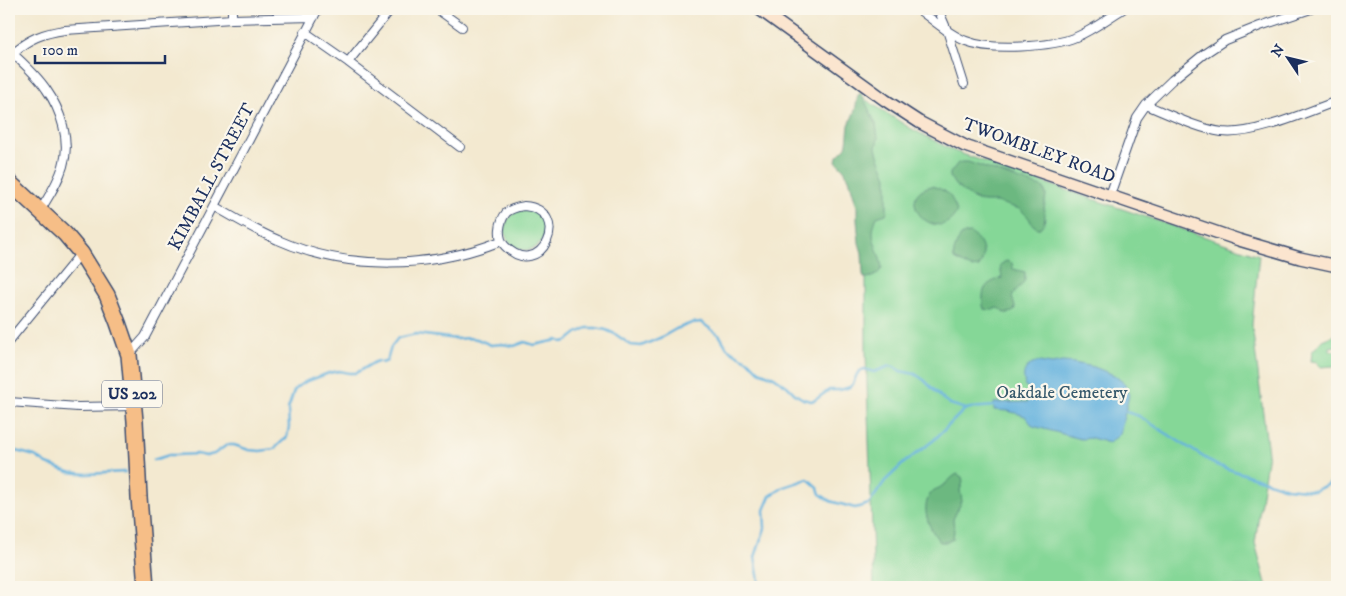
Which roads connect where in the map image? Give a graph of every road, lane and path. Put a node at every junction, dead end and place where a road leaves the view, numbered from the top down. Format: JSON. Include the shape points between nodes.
{"nodes":[{"id":1,"x":232,"y":9,"type":"edge"},
{"id":2,"x":318,"y":9,"type":"edge"},
{"id":3,"x":391,"y":9,"type":"edge"},
{"id":4,"x":437,"y":9,"type":"edge"},
{"id":5,"x":759,"y":9,"type":"edge"},
{"id":6,"x":918,"y":9,"type":"edge"},
{"id":7,"x":938,"y":9,"type":"edge"},
{"id":8,"x":1122,"y":9,"type":"edge"},
{"id":9,"x":1311,"y":9,"type":"edge"},
{"id":10,"x":314,"y":16,"type":"junction"},
{"id":11,"x":232,"y":19,"type":"junction"},
{"id":12,"x":462,"y":27,"type":"dead end"},
{"id":13,"x":947,"y":30,"type":"junction"},
{"id":14,"x":305,"y":32,"type":"junction"},
{"id":15,"x":11,"y":52,"type":"edge"},
{"id":16,"x":348,"y":62,"type":"junction"},
{"id":17,"x":964,"y":84,"type":"dead end"},
{"id":18,"x":1337,"y":101,"type":"edge"},
{"id":19,"x":1146,"y":105,"type":"junction"},
{"id":20,"x":460,"y":147,"type":"dead end"},
{"id":21,"x":9,"y":182,"type":"edge"},
{"id":22,"x":1110,"y":195,"type":"junction"},
{"id":23,"x":214,"y":206,"type":"junction"},
{"id":24,"x":40,"y":210,"type":"junction"},
{"id":25,"x":501,"y":241,"type":"junction"},
{"id":26,"x":81,"y":253,"type":"junction"},
{"id":27,"x":1337,"y":266,"type":"edge"},
{"id":28,"x":9,"y":341,"type":"edge"},
{"id":29,"x":128,"y":355,"type":"junction"},
{"id":30,"x":9,"y":402,"type":"edge"},
{"id":31,"x":134,"y":406,"type":"junction"},
{"id":32,"x":146,"y":587,"type":"edge"}],
"edges":[{"from":1,"to":11,"type":"street"},
{"from":2,"to":10,"type":"street","name":"KIMBALL STREET"},
{"from":3,"to":16,"type":"street"},
{"from":4,"to":12,"type":"street"},
{"from":5,"to":22,"type":"street","name":"TWOMBLEY ROAD","via":[[919,122],[974,149]]},
{"from":6,"to":13,"type":"street"},
{"from":7,"to":13,"type":"street"},
{"from":8,"to":13,"type":"street","via":[[1078,36],[1041,45],[997,47],[975,44]]},
{"from":9,"to":19,"type":"street","via":[[1216,45]]},
{"from":10,"to":11,"type":"street"},
{"from":10,"to":14,"type":"street","name":"KIMBALL STREET"},
{"from":11,"to":15,"type":"street","via":[[55,31],[29,40]]},
{"from":13,"to":17,"type":"street"},
{"from":14,"to":16,"type":"street"},
{"from":14,"to":23,"type":"street","name":"KIMBALL STREET"},
{"from":15,"to":24,"type":"street","via":[[46,89],[64,132],[64,164],[56,186]]},
{"from":16,"to":20,"type":"street"},
{"from":18,"to":19,"type":"street","via":[[1264,126],[1229,132],[1200,127]]},
{"from":19,"to":22,"type":"street","via":[[1135,124]]},
{"from":21,"to":24,"type":"highway","number":"US 202"},
{"from":22,"to":27,"type":"street","name":"TWOMBLEY ROAD","via":[[1258,246]]},
{"from":23,"to":25,"type":"street","via":[[280,241],[356,260],[401,262],[437,259]]},
{"from":23,"to":29,"type":"street","name":"KIMBALL STREET","via":[[145,337]]},
{"from":24,"to":26,"type":"highway","number":"US 202"},
{"from":25,"to":25,"type":"street","via":[[516,253],[524,256],[534,254],[548,240],[549,226],[538,210],[529,206],[514,208],[502,222]]},
{"from":26,"to":28,"type":"street"},
{"from":26,"to":29,"type":"highway","number":"US 202","via":[[107,295]]},
{"from":29,"to":31,"type":"highway","number":"US 202"},
{"from":30,"to":31,"type":"street","via":[[78,407]]},
{"from":31,"to":32,"type":"highway","number":"US 202"}]}
